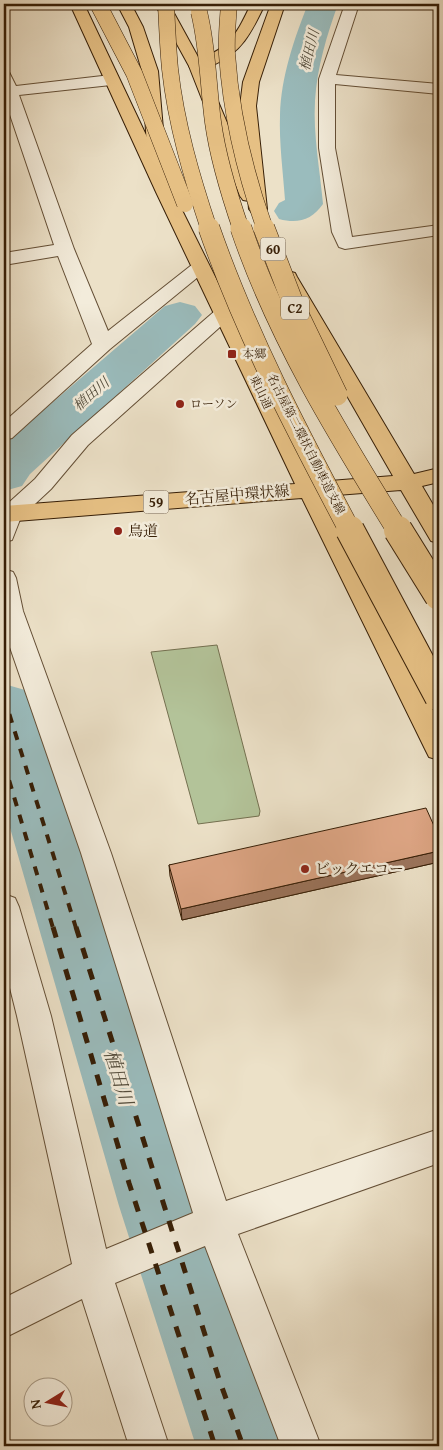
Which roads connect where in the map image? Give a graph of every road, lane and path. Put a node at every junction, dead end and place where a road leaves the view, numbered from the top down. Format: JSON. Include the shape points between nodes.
{"nodes":[{"id":1,"x":77,"y":4,"type":"edge"},
{"id":2,"x":98,"y":4,"type":"edge"},
{"id":3,"x":124,"y":4,"type":"edge"},
{"id":4,"x":164,"y":4,"type":"edge"},
{"id":5,"x":228,"y":4,"type":"edge"},
{"id":6,"x":258,"y":4,"type":"edge"},
{"id":7,"x":278,"y":4,"type":"edge"},
{"id":8,"x":352,"y":4,"type":"edge"},
{"id":9,"x":199,"y":12,"type":"dead end"},
{"id":10,"x":196,"y":66,"type":"junction"},
{"id":11,"x":327,"y":79,"type":"junction"},
{"id":12,"x":111,"y":80,"type":"junction"},
{"id":13,"x":6,"y":86,"type":"edge"},
{"id":14,"x":439,"y":89,"type":"edge"},
{"id":15,"x":158,"y":176,"type":"junction"},
{"id":16,"x":259,"y":221,"type":"junction"},
{"id":17,"x":439,"y":230,"type":"edge"},
{"id":18,"x":65,"y":249,"type":"junction"},
{"id":19,"x":4,"y":259,"type":"edge"},
{"id":20,"x":200,"y":268,"type":"junction"},
{"id":21,"x":223,"y":314,"type":"junction"},
{"id":22,"x":103,"y":345,"type":"junction"},
{"id":23,"x":263,"y":360,"type":"junction"},
{"id":24,"x":4,"y":433,"type":"edge"},
{"id":25,"x":439,"y":475,"type":"edge"},
{"id":26,"x":410,"y":482,"type":"junction"},
{"id":27,"x":308,"y":489,"type":"junction"},
{"id":28,"x":6,"y":521,"type":"edge"},
{"id":29,"x":439,"y":535,"type":"edge"},
{"id":30,"x":4,"y":578,"type":"edge"},
{"id":31,"x":439,"y":587,"type":"edge"},
{"id":32,"x":439,"y":596,"type":"edge"},
{"id":33,"x":439,"y":697,"type":"edge"},
{"id":34,"x":439,"y":749,"type":"edge"},
{"id":35,"x":4,"y":907,"type":"edge"},
{"id":36,"x":439,"y":1146,"type":"edge"},
{"id":37,"x":205,"y":1227,"type":"junction"},
{"id":38,"x":94,"y":1273,"type":"junction"},
{"id":39,"x":4,"y":1319,"type":"edge"},
{"id":40,"x":149,"y":1446,"type":"edge"},
{"id":41,"x":301,"y":1446,"type":"edge"}],
"edges":[{"from":1,"to":12,"type":"main road","name":"東山通"},
{"from":2,"to":23,"type":"main road","bridge":true,"via":[[134,73],[189,213]]},
{"from":3,"to":15,"type":"main road","via":[[139,35],[150,71]]},
{"from":4,"to":10,"type":"main road","number":"60"},
{"from":4,"to":23,"type":"main road","name":"名古屋第二環状自動車道支線","bridge":true,"via":[[168,62],[190,166],[221,260]]},
{"from":5,"to":31,"type":"main road","number":"C2","bridge":true,"via":[[228,58],[239,137],[276,259],[330,382]]},
{"from":6,"to":10,"type":"main road","via":[[232,50]]},
{"from":7,"to":16,"type":"main road","via":[[251,82],[248,106]]},
{"from":8,"to":11,"type":"street"},
{"from":9,"to":32,"type":"main road","bridge":true,"via":[[218,150],[233,208],[258,275],[289,345],[315,392]]},
{"from":10,"to":16,"type":"main road","number":"60"},
{"from":11,"to":14,"type":"street"},
{"from":11,"to":17,"type":"street","via":[[327,148],[345,243]]},
{"from":12,"to":13,"type":"street"},
{"from":12,"to":15,"type":"main road","name":"東山通"},
{"from":13,"to":18,"type":"street"},
{"from":15,"to":20,"type":"main road","name":"東山通"},
{"from":16,"to":26,"type":"main road","number":"60","via":[[291,282]]},
{"from":18,"to":19,"type":"street"},
{"from":18,"to":22,"type":"street"},
{"from":20,"to":21,"type":"main road","name":"東山通"},
{"from":20,"to":22,"type":"street"},
{"from":21,"to":27,"type":"main road","name":"東山通"},
{"from":21,"to":28,"type":"street","via":[[80,440]]},
{"from":22,"to":24,"type":"street"},
{"from":23,"to":33,"type":"main road","name":"名古屋第二環状自動車道支線","bridge":true},
{"from":25,"to":26,"type":"main road","name":"名古屋中環状線","number":"59"},
{"from":26,"to":27,"type":"main road","name":"名古屋中環状線","number":"59"},
{"from":26,"to":29,"type":"main road","number":"60"},
{"from":27,"to":28,"type":"main road","name":"名古屋中環状線","number":"59"},
{"from":27,"to":34,"type":"main road","name":"東山通"},
{"from":30,"to":37,"type":"street","via":[[10,610],[96,853]]},
{"from":35,"to":38,"type":"street","via":[[34,1016]]},
{"from":36,"to":37,"type":"street"},
{"from":37,"to":38,"type":"street"},
{"from":37,"to":41,"type":"street"},
{"from":38,"to":39,"type":"street"},
{"from":38,"to":40,"type":"street"}]}
